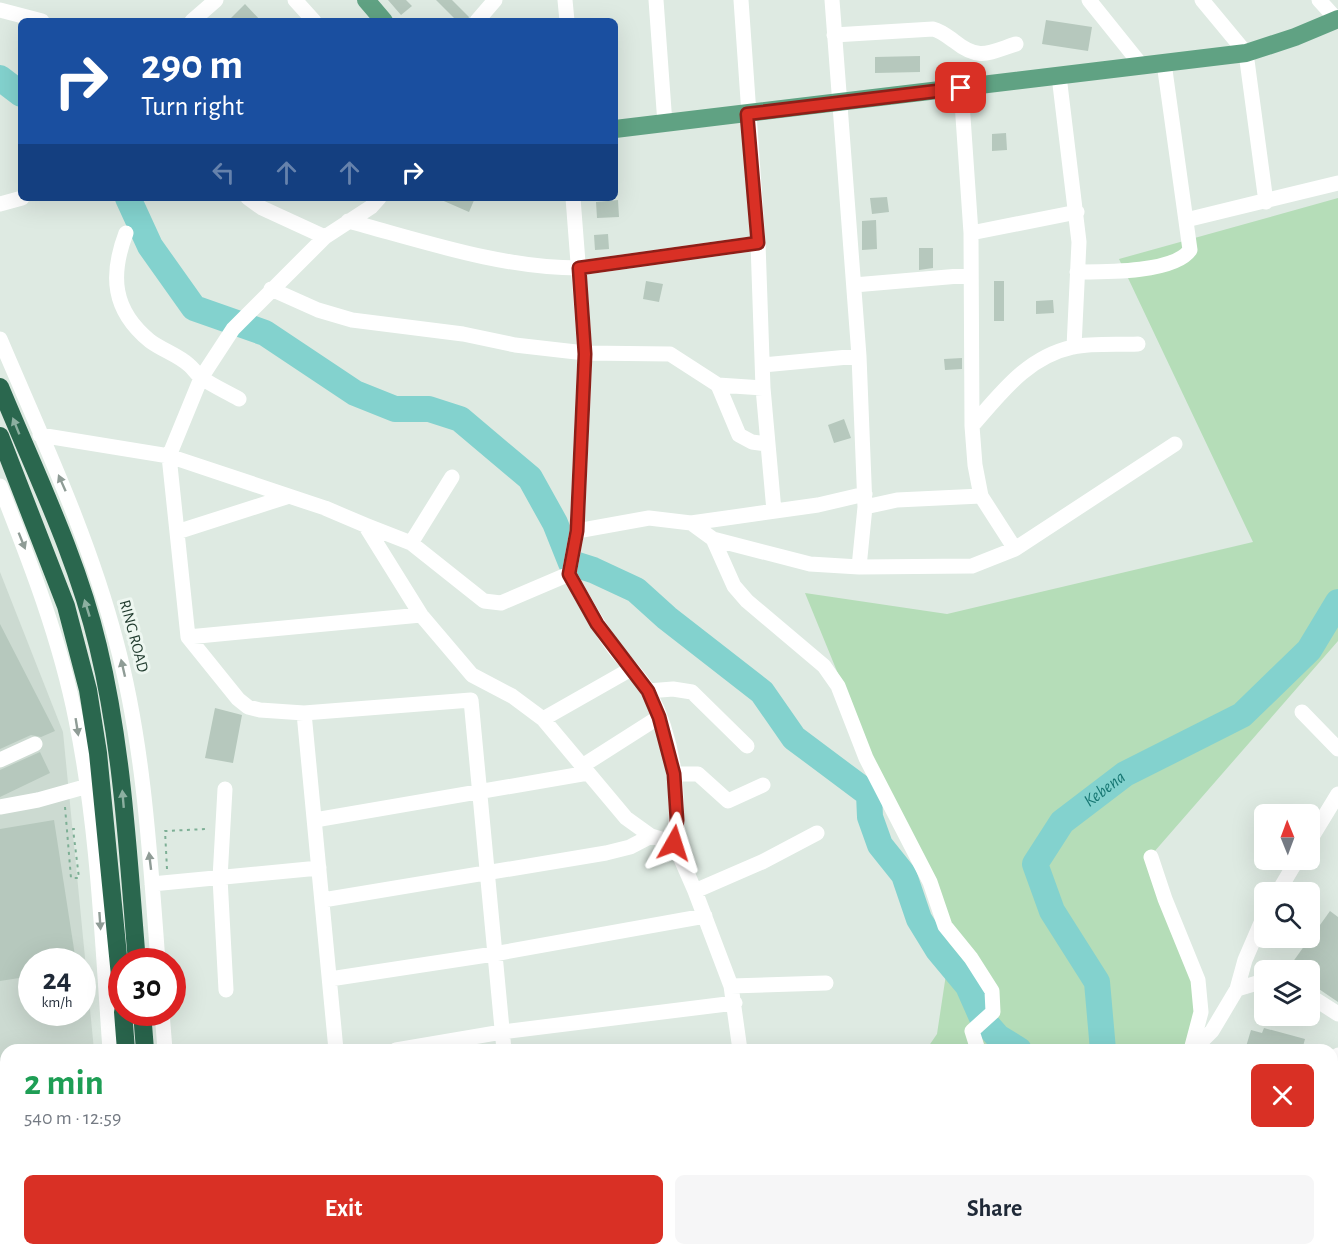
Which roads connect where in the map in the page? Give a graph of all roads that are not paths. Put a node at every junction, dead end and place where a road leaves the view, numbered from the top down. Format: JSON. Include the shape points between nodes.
{"nodes":[{"id":1,"x":216,"y":0,"type":"edge"},
{"id":2,"x":296,"y":0,"type":"edge"},
{"id":3,"x":366,"y":0,"type":"edge"},
{"id":4,"x":495,"y":0,"type":"edge"},
{"id":5,"x":565,"y":0,"type":"edge"},
{"id":6,"x":656,"y":0,"type":"edge"},
{"id":7,"x":741,"y":0,"type":"edge"},
{"id":8,"x":832,"y":0,"type":"edge"},
{"id":9,"x":1089,"y":0,"type":"edge"},
{"id":10,"x":1202,"y":0,"type":"edge"},
{"id":11,"x":1319,"y":0,"type":"edge"},
{"id":12,"x":0,"y":10,"type":"edge"},
{"id":13,"x":31,"y":18,"type":"edge"},
{"id":14,"x":203,"y":18,"type":"edge"},
{"id":15,"x":311,"y":18,"type":"edge"},
{"id":16,"x":381,"y":18,"type":"edge"},
{"id":17,"x":480,"y":18,"type":"edge"},
{"id":18,"x":567,"y":18,"type":"edge"},
{"id":19,"x":1337,"y":20,"type":"edge"},
{"id":20,"x":834,"y":35,"type":"junction"},
{"id":21,"x":1016,"y":44,"type":"dead end"},
{"id":22,"x":1246,"y":52,"type":"junction"},
{"id":23,"x":1164,"y":63,"type":"junction"},
{"id":24,"x":1142,"y":66,"type":"junction"},
{"id":25,"x":1059,"y":76,"type":"junction"},
{"id":26,"x":961,"y":88,"type":"junction"},
{"id":27,"x":840,"y":101,"type":"junction"},
{"id":28,"x":747,"y":114,"type":"junction"},
{"id":29,"x":665,"y":124,"type":"junction"},
{"id":30,"x":618,"y":129,"type":"edge"},
{"id":31,"x":1338,"y":183,"type":"edge"},
{"id":32,"x":18,"y":199,"type":"edge"},
{"id":33,"x":252,"y":201,"type":"edge"},
{"id":34,"x":371,"y":201,"type":"edge"},
{"id":35,"x":573,"y":201,"type":"edge"},
{"id":36,"x":1266,"y":202,"type":"junction"},
{"id":37,"x":0,"y":204,"type":"edge"},
{"id":38,"x":1077,"y":212,"type":"junction"},
{"id":39,"x":1186,"y":220,"type":"junction"},
{"id":40,"x":348,"y":221,"type":"junction"},
{"id":41,"x":126,"y":233,"type":"dead end"},
{"id":42,"x":971,"y":233,"type":"junction"},
{"id":43,"x":325,"y":237,"type":"junction"},
{"id":44,"x":758,"y":243,"type":"junction"},
{"id":45,"x":579,"y":268,"type":"junction"},
{"id":46,"x":1077,"y":272,"type":"junction"},
{"id":47,"x":971,"y":275,"type":"junction"},
{"id":48,"x":854,"y":285,"type":"junction"},
{"id":49,"x":271,"y":289,"type":"junction"},
{"id":50,"x":0,"y":339,"type":"edge"},
{"id":51,"x":1138,"y":344,"type":"dead end"},
{"id":52,"x":1074,"y":347,"type":"junction"},
{"id":53,"x":585,"y":354,"type":"junction"},
{"id":54,"x":859,"y":356,"type":"junction"},
{"id":55,"x":764,"y":365,"type":"junction"},
{"id":56,"x":201,"y":378,"type":"junction"},
{"id":57,"x":718,"y":385,"type":"junction"},
{"id":58,"x":0,"y":387,"type":"edge"},
{"id":59,"x":763,"y":388,"type":"junction"},
{"id":60,"x":238,"y":399,"type":"dead end"},
{"id":61,"x":972,"y":426,"type":"junction"},
{"id":62,"x":40,"y":435,"type":"junction"},
{"id":63,"x":0,"y":436,"type":"edge"},
{"id":64,"x":767,"y":444,"type":"junction"},
{"id":65,"x":1175,"y":444,"type":"dead end"},
{"id":66,"x":169,"y":456,"type":"junction"},
{"id":67,"x":452,"y":477,"type":"dead end"},
{"id":68,"x":0,"y":486,"type":"edge"},
{"id":69,"x":286,"y":496,"type":"junction"},
{"id":70,"x":981,"y":496,"type":"junction"},
{"id":71,"x":865,"y":500,"type":"junction"},
{"id":72,"x":774,"y":511,"type":"junction"},
{"id":73,"x":692,"y":523,"type":"junction"},
{"id":74,"x":365,"y":525,"type":"junction"},
{"id":75,"x":577,"y":531,"type":"junction"},
{"id":76,"x":177,"y":532,"type":"junction"},
{"id":77,"x":713,"y":539,"type":"junction"},
{"id":78,"x":411,"y":543,"type":"junction"},
{"id":79,"x":1015,"y":549,"type":"junction"},
{"id":80,"x":572,"y":565,"type":"junction"},
{"id":81,"x":859,"y":567,"type":"junction"},
{"id":82,"x":421,"y":615,"type":"junction"},
{"id":83,"x":188,"y":637,"type":"junction"},
{"id":84,"x":631,"y":669,"type":"junction"},
{"id":85,"x":472,"y":675,"type":"junction"},
{"id":86,"x":648,"y":691,"type":"junction"},
{"id":87,"x":471,"y":700,"type":"junction"},
{"id":88,"x":1302,"y":712,"type":"dead end"},
{"id":89,"x":304,"y":713,"type":"junction"},
{"id":90,"x":659,"y":717,"type":"junction"},
{"id":91,"x":543,"y":719,"type":"junction"},
{"id":92,"x":35,"y":744,"type":"dead end"},
{"id":93,"x":747,"y":746,"type":"dead end"},
{"id":94,"x":1338,"y":749,"type":"edge"},
{"id":95,"x":0,"y":760,"type":"edge"},
{"id":96,"x":585,"y":769,"type":"junction"},
{"id":97,"x":674,"y":774,"type":"junction"},
{"id":98,"x":763,"y":785,"type":"dead end"},
{"id":99,"x":88,"y":786,"type":"junction"},
{"id":100,"x":225,"y":789,"type":"dead end"},
{"id":101,"x":478,"y":794,"type":"junction"},
{"id":102,"x":1338,"y":794,"type":"edge"},
{"id":103,"x":0,"y":807,"type":"edge"},
{"id":104,"x":315,"y":820,"type":"junction"},
{"id":105,"x":1320,"y":824,"type":"edge"},
{"id":106,"x":817,"y":833,"type":"dead end"},
{"id":107,"x":651,"y":836,"type":"junction"},
{"id":108,"x":674,"y":843,"type":"junction"},
{"id":109,"x":1151,"y":857,"type":"dead end"},
{"id":110,"x":320,"y":868,"type":"junction"},
{"id":111,"x":486,"y":873,"type":"junction"},
{"id":112,"x":220,"y":878,"type":"junction"},
{"id":113,"x":152,"y":884,"type":"junction"},
{"id":114,"x":695,"y":891,"type":"junction"},
{"id":115,"x":323,"y":900,"type":"junction"},
{"id":116,"x":705,"y":916,"type":"junction"},
{"id":117,"x":1254,"y":939,"type":"edge"},
{"id":118,"x":117,"y":948,"type":"edge"},
{"id":119,"x":136,"y":948,"type":"edge"},
{"id":120,"x":157,"y":948,"type":"edge"},
{"id":121,"x":494,"y":954,"type":"junction"},
{"id":122,"x":330,"y":979,"type":"junction"},
{"id":123,"x":826,"y":983,"type":"dead end"},
{"id":124,"x":1254,"y":984,"type":"edge"},
{"id":125,"x":731,"y":986,"type":"junction"},
{"id":126,"x":1237,"y":989,"type":"junction"},
{"id":127,"x":226,"y":990,"type":"dead end"},
{"id":128,"x":1320,"y":1002,"type":"edge"},
{"id":129,"x":735,"y":1003,"type":"junction"},
{"id":130,"x":1338,"y":1014,"type":"edge"},
{"id":131,"x":124,"y":1026,"type":"edge"},
{"id":132,"x":143,"y":1026,"type":"edge"},
{"id":133,"x":163,"y":1026,"type":"edge"},
{"id":134,"x":502,"y":1032,"type":"junction"},
{"id":135,"x":110,"y":1044,"type":"edge"},
{"id":136,"x":126,"y":1044,"type":"edge"},
{"id":137,"x":145,"y":1044,"type":"edge"},
{"id":138,"x":165,"y":1044,"type":"edge"},
{"id":139,"x":335,"y":1044,"type":"edge"},
{"id":140,"x":431,"y":1044,"type":"edge"},
{"id":141,"x":503,"y":1044,"type":"edge"},
{"id":142,"x":739,"y":1044,"type":"edge"},
{"id":143,"x":975,"y":1044,"type":"edge"},
{"id":144,"x":1193,"y":1044,"type":"edge"},
{"id":145,"x":1198,"y":1044,"type":"edge"}],
"edges":[{"from":1,"to":14,"type":"street"},
{"from":2,"to":15,"type":"street"},
{"from":3,"to":16,"type":"main road"},
{"from":4,"to":17,"type":"street"},
{"from":5,"to":18,"type":"street"},
{"from":6,"to":29,"type":"street"},
{"from":7,"to":28,"type":"street"},
{"from":8,"to":20,"type":"street"},
{"from":9,"to":24,"type":"street"},
{"from":10,"to":22,"type":"street"},
{"from":11,"to":19,"type":"street"},
{"from":12,"to":13,"type":"street"},
{"from":19,"to":22,"type":"main road","via":[[1295,38]]},
{"from":20,"to":21,"type":"street","via":[[933,29],[978,55]]},
{"from":20,"to":27,"type":"street"},
{"from":22,"to":23,"type":"main road"},
{"from":22,"to":36,"type":"street"},
{"from":23,"to":24,"type":"main road"},
{"from":23,"to":39,"type":"street"},
{"from":24,"to":25,"type":"main road"},
{"from":25,"to":26,"type":"main road"},
{"from":25,"to":38,"type":"street"},
{"from":26,"to":27,"type":"main road"},
{"from":26,"to":42,"type":"street"},
{"from":27,"to":28,"type":"main road"},
{"from":27,"to":48,"type":"street"},
{"from":28,"to":29,"type":"main road"},
{"from":28,"to":44,"type":"street"},
{"from":29,"to":30,"type":"main road"},
{"from":31,"to":36,"type":"street"},
{"from":32,"to":37,"type":"street"},
{"from":33,"to":43,"type":"street"},
{"from":34,"to":40,"type":"street"},
{"from":35,"to":45,"type":"street"},
{"from":36,"to":39,"type":"street"},
{"from":38,"to":42,"type":"street"},
{"from":38,"to":46,"type":"street"},
{"from":39,"to":46,"type":"street","via":[[1190,250],[1177,261],[1134,269]]},
{"from":40,"to":43,"type":"street"},
{"from":40,"to":45,"type":"street","via":[[491,258],[552,268]]},
{"from":41,"to":56,"type":"street","via":[[114,276],[128,317],[150,341],[190,365]]},
{"from":42,"to":47,"type":"street"},
{"from":43,"to":49,"type":"street"},
{"from":44,"to":45,"type":"street"},
{"from":44,"to":55,"type":"street"},
{"from":45,"to":53,"type":"street"},
{"from":46,"to":52,"type":"street"},
{"from":47,"to":48,"type":"street"},
{"from":47,"to":61,"type":"street"},
{"from":48,"to":54,"type":"street"},
{"from":49,"to":53,"type":"street","via":[[352,320],[463,333],[514,345]]},
{"from":49,"to":56,"type":"street","via":[[233,329]]},
{"from":50,"to":62,"type":"street","name":"RING ROAD"},
{"from":51,"to":52,"type":"street"},
{"from":52,"to":61,"type":"street","via":[[1050,354],[1023,370]]},
{"from":53,"to":57,"type":"street","via":[[670,354]]},
{"from":53,"to":75,"type":"street"},
{"from":54,"to":55,"type":"street"},
{"from":54,"to":71,"type":"street"},
{"from":55,"to":59,"type":"street"},
{"from":56,"to":60,"type":"street"},
{"from":56,"to":66,"type":"street"},
{"from":57,"to":59,"type":"street"},
{"from":57,"to":64,"type":"street","via":[[739,435]]},
{"from":119,"to":58,"type":"highway","one_way":true,"via":[[119,754],[98,644],[77,577]]},
{"from":59,"to":64,"type":"street"},
{"from":61,"to":70,"type":"street"},
{"from":62,"to":66,"type":"street"},
{"from":113,"to":62,"type":"street","name":"RING ROAD","one_way":true,"via":[[134,728],[116,641],[67,495]]},
{"from":63,"to":118,"type":"highway","via":[[66,606],[88,690]]},
{"from":64,"to":72,"type":"street"},
{"from":65,"to":79,"type":"street"},
{"from":66,"to":69,"type":"street"},
{"from":66,"to":76,"type":"street"},
{"from":67,"to":78,"type":"street"},
{"from":68,"to":99,"type":"street","one_way":true,"via":[[29,560],[67,680]]},
{"from":69,"to":74,"type":"street"},
{"from":69,"to":76,"type":"street"},
{"from":70,"to":71,"type":"street"},
{"from":70,"to":79,"type":"street"},
{"from":71,"to":72,"type":"street"},
{"from":71,"to":81,"type":"street"},
{"from":72,"to":73,"type":"street"},
{"from":73,"to":75,"type":"street","via":[[649,518]]},
{"from":73,"to":77,"type":"street"},
{"from":74,"to":78,"type":"street"},
{"from":74,"to":82,"type":"street"},
{"from":75,"to":80,"type":"street"},
{"from":76,"to":83,"type":"street"},
{"from":77,"to":81,"type":"street","via":[[810,564]]},
{"from":77,"to":143,"type":"street","via":[[734,586],[824,666],[838,686],[866,758],[930,882],[945,926],[992,991],[995,1007],[990,1017],[975,1027],[972,1036]]},
{"from":78,"to":80,"type":"street","via":[[484,601],[492,603],[501,603]]},
{"from":79,"to":81,"type":"street","via":[[972,566]]},
{"from":80,"to":84,"type":"street","via":[[597,624]]},
{"from":82,"to":83,"type":"street"},
{"from":82,"to":85,"type":"street"},
{"from":83,"to":89,"type":"street","via":[[248,707]]},
{"from":84,"to":86,"type":"street"},
{"from":84,"to":91,"type":"street"},
{"from":85,"to":87,"type":"street"},
{"from":85,"to":91,"type":"street","via":[[512,696]]},
{"from":86,"to":90,"type":"street"},
{"from":86,"to":93,"type":"street","via":[[692,692]]},
{"from":87,"to":89,"type":"street"},
{"from":87,"to":101,"type":"street"},
{"from":88,"to":94,"type":"street"},
{"from":89,"to":104,"type":"street"},
{"from":90,"to":96,"type":"street"},
{"from":90,"to":97,"type":"street"},
{"from":91,"to":96,"type":"street"},
{"from":92,"to":95,"type":"street"},
{"from":96,"to":101,"type":"street"},
{"from":96,"to":107,"type":"street","via":[[626,818]]},
{"from":97,"to":98,"type":"street","via":[[698,774],[728,801]]},
{"from":97,"to":108,"type":"street"},
{"from":99,"to":103,"type":"street"},
{"from":99,"to":135,"type":"street","one_way":true},
{"from":100,"to":112,"type":"street"},
{"from":101,"to":104,"type":"street"},
{"from":101,"to":111,"type":"street"},
{"from":102,"to":105,"type":"street"},
{"from":104,"to":110,"type":"street"},
{"from":106,"to":114,"type":"street"},
{"from":107,"to":108,"type":"street"},
{"from":107,"to":111,"type":"street","via":[[606,854]]},
{"from":108,"to":114,"type":"street"},
{"from":109,"to":144,"type":"street","via":[[1198,980],[1200,1012]]},
{"from":110,"to":112,"type":"street"},
{"from":110,"to":115,"type":"street"},
{"from":111,"to":115,"type":"street"},
{"from":111,"to":121,"type":"street"},
{"from":112,"to":113,"type":"street"},
{"from":112,"to":127,"type":"street"},
{"from":113,"to":120,"type":"street","name":"RING ROAD"},
{"from":114,"to":116,"type":"street"},
{"from":115,"to":122,"type":"street"},
{"from":116,"to":121,"type":"street"},
{"from":116,"to":125,"type":"street"},
{"from":117,"to":126,"type":"street"},
{"from":121,"to":122,"type":"street"},
{"from":121,"to":134,"type":"street"},
{"from":122,"to":139,"type":"street"},
{"from":123,"to":125,"type":"street"},
{"from":124,"to":126,"type":"street"},
{"from":125,"to":129,"type":"street"},
{"from":126,"to":145,"type":"street","via":[[1212,1030]]},
{"from":128,"to":130,"type":"street"},
{"from":129,"to":134,"type":"street"},
{"from":129,"to":142,"type":"street"},
{"from":131,"to":136,"type":"highway"},
{"from":132,"to":137,"type":"highway"},
{"from":133,"to":138,"type":"street"},
{"from":134,"to":140,"type":"street"},
{"from":134,"to":141,"type":"street"}]}
